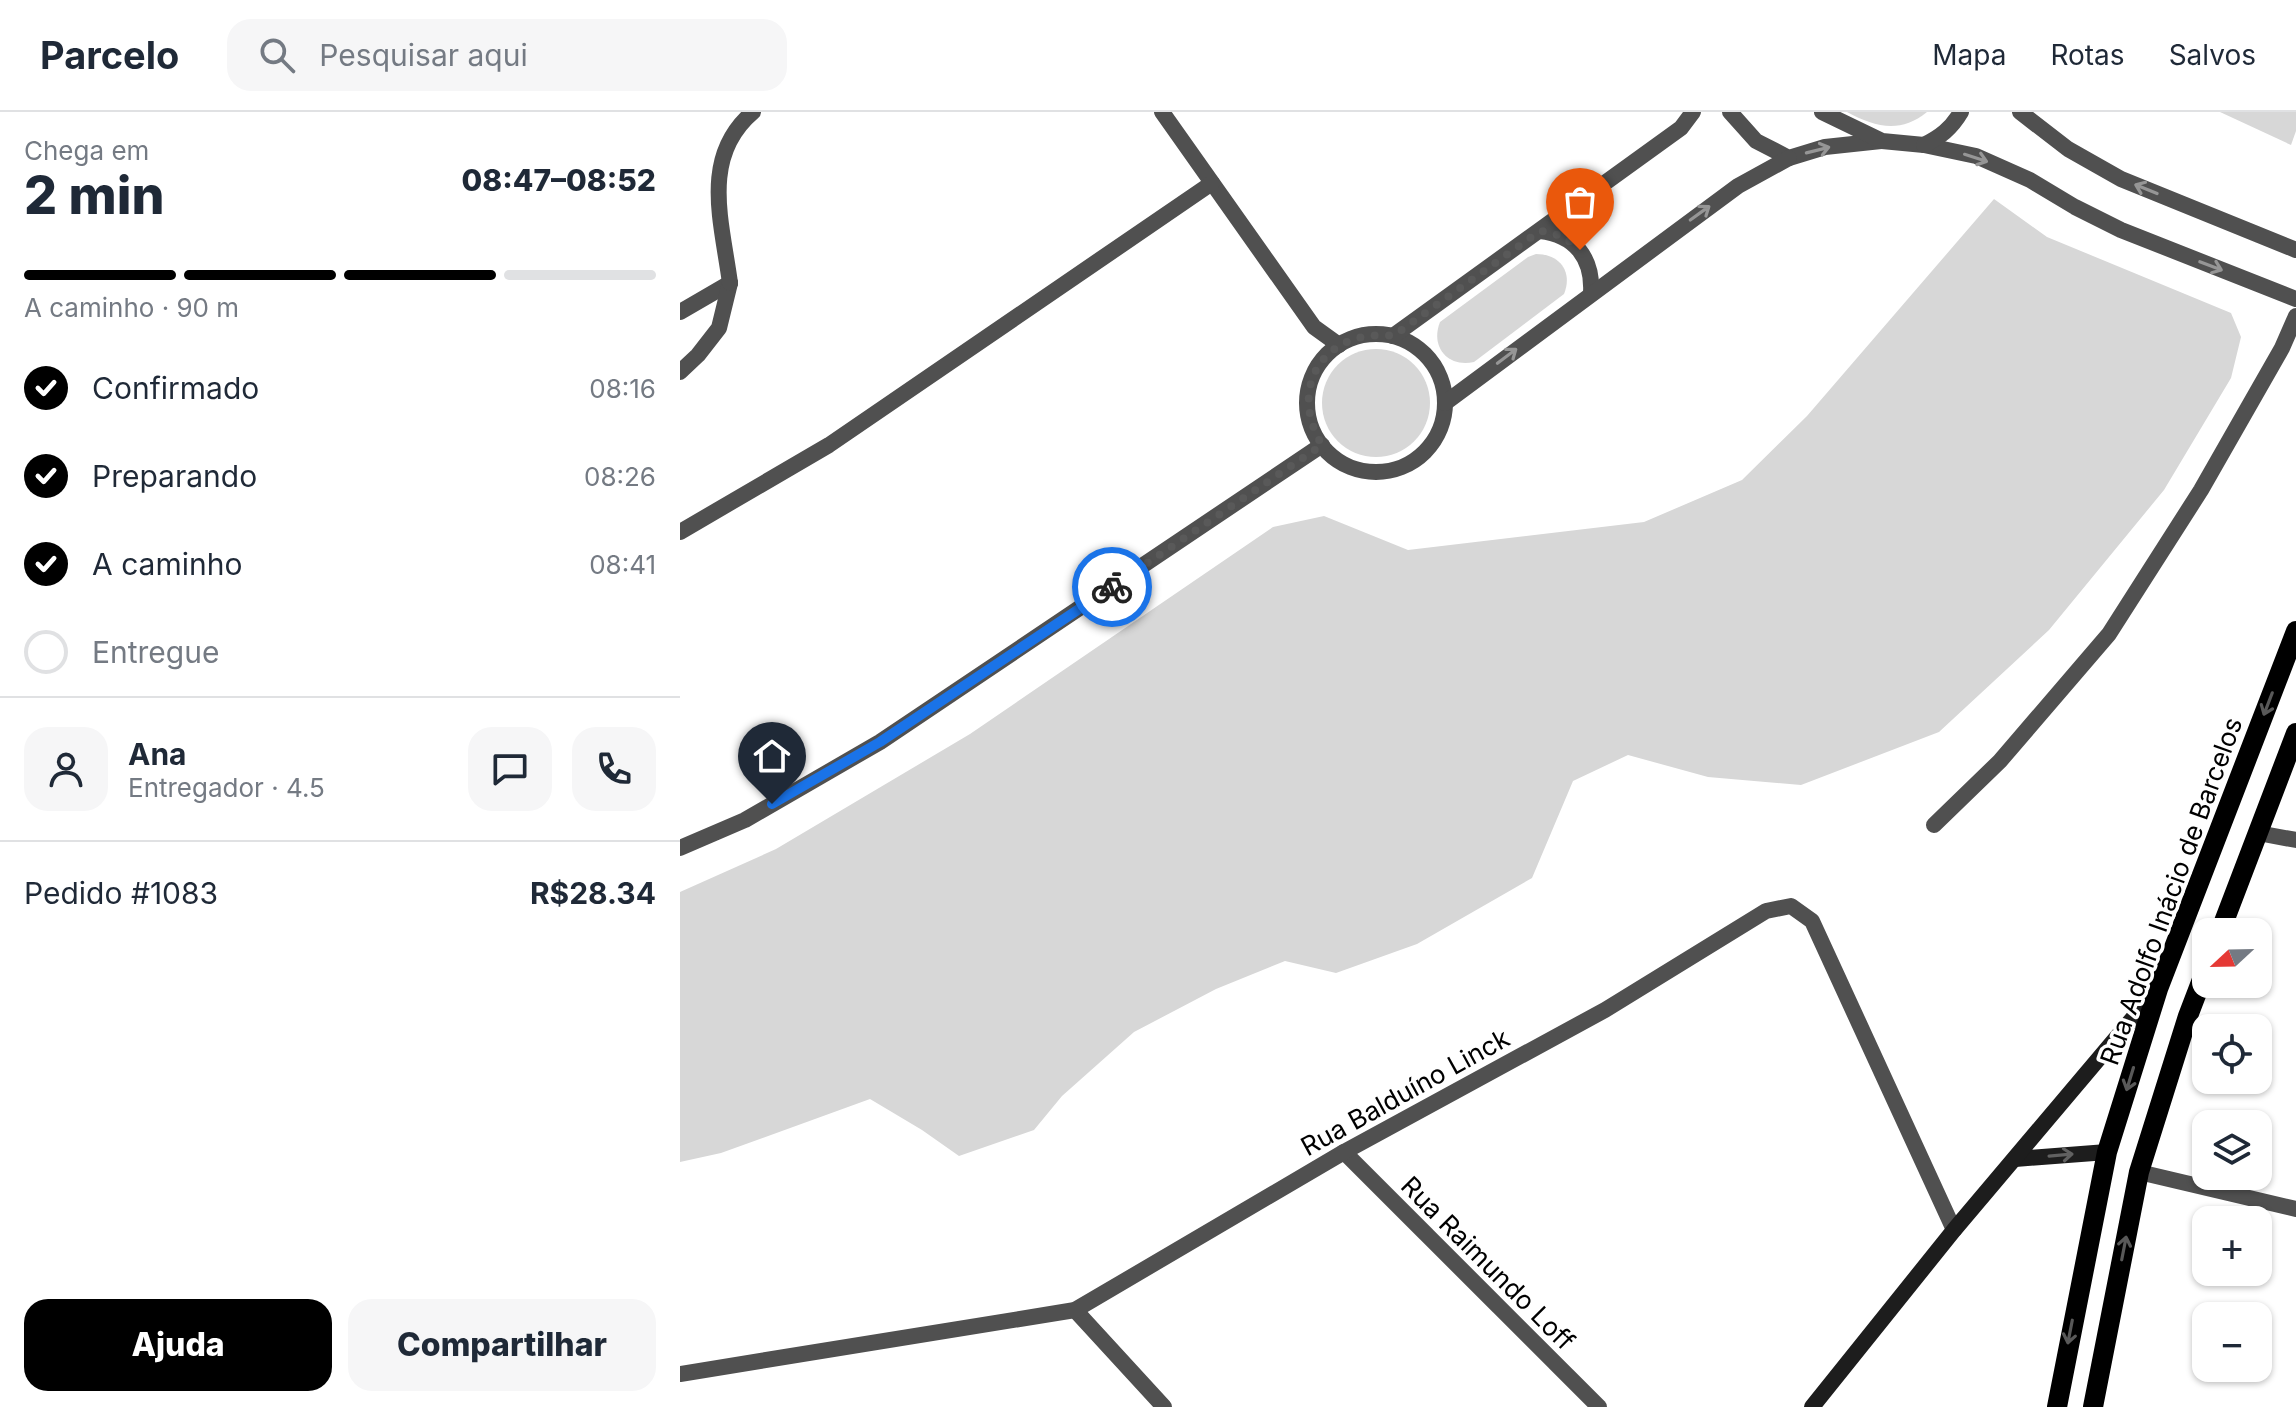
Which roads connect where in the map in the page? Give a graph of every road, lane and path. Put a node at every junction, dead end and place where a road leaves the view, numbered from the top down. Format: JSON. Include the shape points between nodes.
{"nodes":[{"id":1,"x":753,"y":112,"type":"edge"},
{"id":2,"x":1162,"y":112,"type":"edge"},
{"id":3,"x":1693,"y":112,"type":"edge"},
{"id":4,"x":1730,"y":112,"type":"edge"},
{"id":5,"x":1822,"y":112,"type":"edge"},
{"id":6,"x":1961,"y":112,"type":"edge"},
{"id":7,"x":2020,"y":112,"type":"edge"},
{"id":8,"x":1882,"y":141,"type":"junction"},
{"id":9,"x":1924,"y":145,"type":"junction"},
{"id":10,"x":1789,"y":158,"type":"junction"},
{"id":11,"x":1212,"y":183,"type":"junction"},
{"id":12,"x":1540,"y":231,"type":"junction"},
{"id":13,"x":2296,"y":250,"type":"edge"},
{"id":14,"x":730,"y":283,"type":"junction"},
{"id":15,"x":1591,"y":293,"type":"junction"},
{"id":16,"x":2296,"y":299,"type":"edge"},
{"id":17,"x":680,"y":312,"type":"edge"},
{"id":18,"x":2296,"y":316,"type":"edge"},
{"id":19,"x":1393,"y":336,"type":"junction"},
{"id":20,"x":1339,"y":345,"type":"junction"},
{"id":21,"x":680,"y":372,"type":"edge"},
{"id":22,"x":1445,"y":403,"type":"junction"},
{"id":23,"x":1322,"y":445,"type":"junction"},
{"id":24,"x":680,"y":532,"type":"edge"},
{"id":25,"x":2296,"y":631,"type":"edge"},
{"id":26,"x":2296,"y":733,"type":"edge"},
{"id":27,"x":1934,"y":825,"type":"dead end"},
{"id":28,"x":2258,"y":833,"type":"junction"},
{"id":29,"x":2296,"y":840,"type":"edge"},
{"id":30,"x":680,"y":848,"type":"edge"},
{"id":31,"x":2225,"y":918,"type":"edge"},
{"id":32,"x":2158,"y":989,"type":"junction"},
{"id":33,"x":2195,"y":998,"type":"edge"},
{"id":34,"x":1344,"y":1152,"type":"junction"},
{"id":35,"x":2107,"y":1152,"type":"junction"},
{"id":36,"x":2015,"y":1159,"type":"junction"},
{"id":37,"x":2139,"y":1172,"type":"junction"},
{"id":38,"x":2296,"y":1209,"type":"edge"},
{"id":39,"x":1954,"y":1230,"type":"junction"},
{"id":40,"x":1075,"y":1310,"type":"junction"},
{"id":41,"x":680,"y":1374,"type":"edge"},
{"id":42,"x":1164,"y":1407,"type":"edge"},
{"id":43,"x":1599,"y":1407,"type":"edge"},
{"id":44,"x":1812,"y":1407,"type":"edge"},
{"id":45,"x":2057,"y":1407,"type":"edge"},
{"id":46,"x":2093,"y":1407,"type":"edge"}],
"edges":[{"from":1,"to":14,"type":"street","via":[[724,148],[718,176]]},
{"from":2,"to":11,"type":"street"},
{"from":3,"to":12,"type":"street","via":[[1681,128]]},
{"from":4,"to":10,"type":"street","via":[[1756,141]]},
{"from":5,"to":8,"type":"street"},
{"from":6,"to":9,"type":"street","via":[[1940,137]]},
{"from":13,"to":7,"type":"street","one_way":true,"via":[[2121,179],[2068,149]]},
{"from":8,"to":9,"type":"street"},
{"from":10,"to":8,"type":"street","one_way":true,"via":[[1825,147]]},
{"from":9,"to":16,"type":"street","one_way":true,"via":[[1976,156],[2121,230]]},
{"from":15,"to":10,"type":"street","one_way":true,"via":[[1738,186]]},
{"from":11,"to":20,"type":"street","via":[[1314,327]]},
{"from":11,"to":24,"type":"street","via":[[829,445]]},
{"from":12,"to":15,"type":"street","via":[[1569,239],[1580,250],[1592,278]]},
{"from":12,"to":19,"type":"street"},
{"from":14,"to":17,"type":"street"},
{"from":14,"to":21,"type":"street","via":[[719,328]]},
{"from":22,"to":15,"type":"street","one_way":true},
{"from":18,"to":27,"type":"street","via":[[2201,490],[2109,634],[2000,761]]},
{"from":19,"to":20,"type":"street","via":[[1356,337]]},
{"from":19,"to":22,"type":"street","via":[[1410,343],[1436,368]]},
{"from":20,"to":23,"type":"street","via":[[1319,365],[1308,391],[1310,420]]},
{"from":22,"to":23,"type":"street","via":[[1432,444],[1398,469],[1364,472],[1333,458]]},
{"from":23,"to":30,"type":"street","via":[[880,742],[745,820]]},
{"from":25,"to":32,"type":"main road","name":"Rua Adolfo Inácio de Barcelos","one_way":true},
{"from":26,"to":28,"type":"main road"},
{"from":28,"to":29,"type":"street"},
{"from":28,"to":31,"type":"main road"},
{"from":32,"to":35,"type":"main road","name":"Rua Adolfo Inácio de Barcelos","one_way":true},
{"from":32,"to":36,"type":"street"},
{"from":33,"to":37,"type":"main road"},
{"from":34,"to":39,"type":"street","name":"Rua Balduíno Linck","via":[[1605,1010],[1766,911],[1791,906],[1812,921]]},
{"from":34,"to":40,"type":"street","name":"Rua Balduíno Linck"},
{"from":34,"to":43,"type":"street","name":"Rua Raimundo Loff"},
{"from":36,"to":35,"type":"street","one_way":true},
{"from":35,"to":45,"type":"main road","name":"Rua Adolfo Inácio de Barcelos","one_way":true},
{"from":36,"to":39,"type":"street"},
{"from":37,"to":38,"type":"street"},
{"from":46,"to":37,"type":"main road","one_way":true},
{"from":39,"to":44,"type":"street"},
{"from":40,"to":41,"type":"street","name":"Rua Balduíno Linck"},
{"from":40,"to":42,"type":"street"}]}
